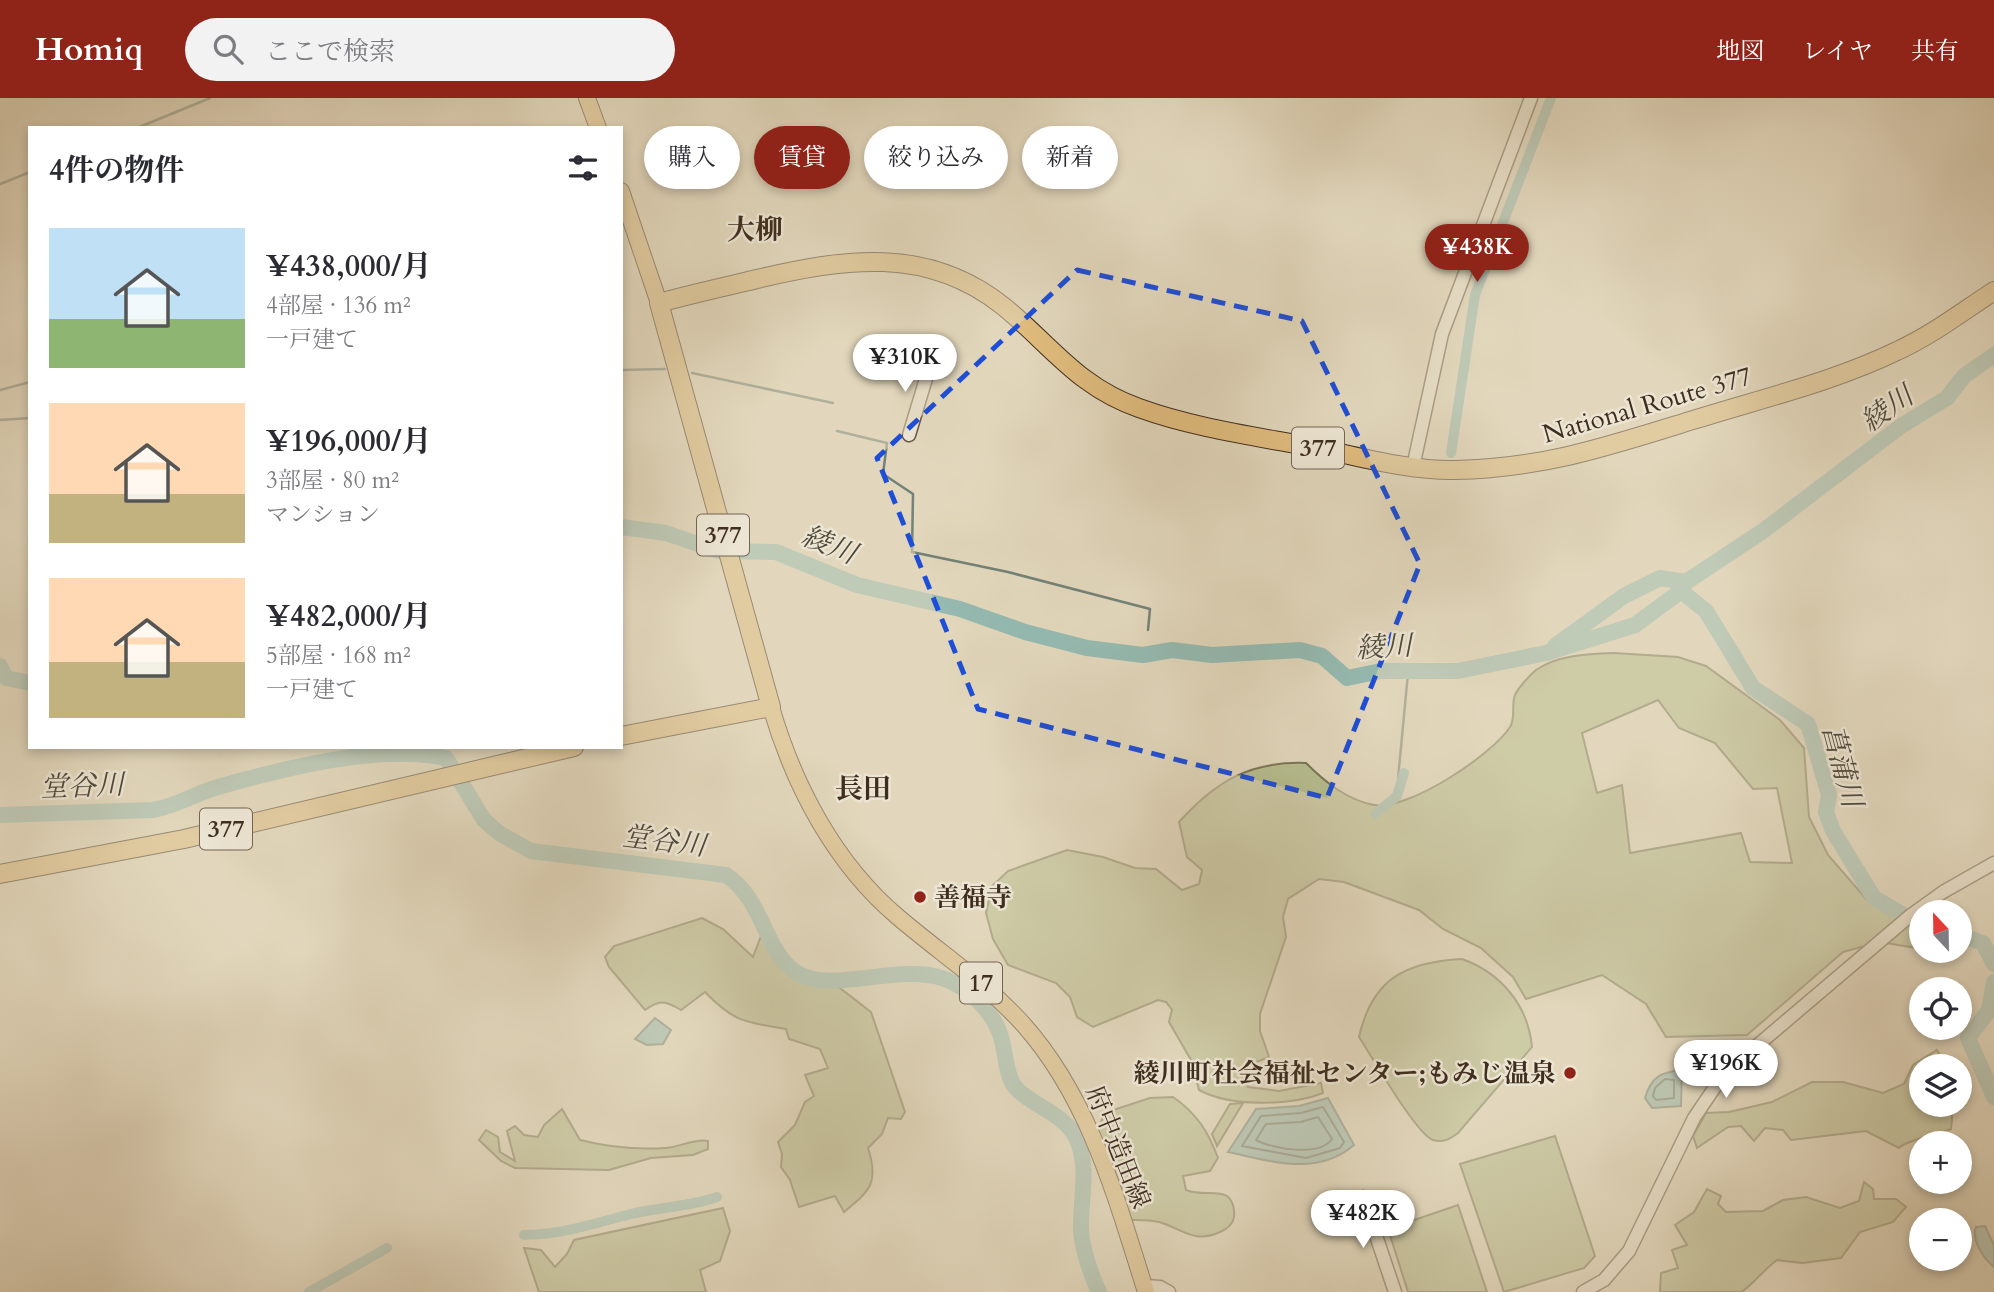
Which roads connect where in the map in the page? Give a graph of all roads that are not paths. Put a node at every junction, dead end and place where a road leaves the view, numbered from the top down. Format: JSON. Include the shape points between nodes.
{"nodes":[{"id":1,"x":587,"y":98,"type":"edge"},
{"id":2,"x":1531,"y":98,"type":"edge"},
{"id":3,"x":597,"y":126,"type":"edge"},
{"id":4,"x":623,"y":197,"type":"edge"},
{"id":5,"x":1994,"y":290,"type":"edge"},
{"id":6,"x":659,"y":303,"type":"junction"},
{"id":7,"x":931,"y":362,"type":"dead end"},
{"id":8,"x":909,"y":435,"type":"dead end"},
{"id":9,"x":1412,"y":467,"type":"junction"},
{"id":10,"x":771,"y":707,"type":"junction"},
{"id":11,"x":623,"y":736,"type":"edge"},
{"id":12,"x":566,"y":749,"type":"edge"},
{"id":13,"x":1994,"y":863,"type":"edge"},
{"id":14,"x":0,"y":874,"type":"edge"},
{"id":15,"x":1363,"y":1196,"type":"dead end"},
{"id":16,"x":1145,"y":1289,"type":"edge"},
{"id":17,"x":1168,"y":1292,"type":"edge"},
{"id":18,"x":1395,"y":1292,"type":"edge"},
{"id":19,"x":1583,"y":1292,"type":"edge"}],
"edges":[{"from":1,"to":3,"type":"main road"},
{"from":2,"to":9,"type":"street","via":[[1443,334]]},
{"from":4,"to":6,"type":"main road"},
{"from":5,"to":9,"type":"highway","name":"National Route 377","number":"377","via":[[1894,353],[1572,457],[1504,468]]},
{"from":6,"to":9,"type":"highway","name":"National Route 377","number":"377","via":[[831,262],[907,263],[949,275],[981,291],[1092,386],[1139,408]]},
{"from":6,"to":10,"type":"highway","number":"377"},
{"from":7,"to":8,"type":"street"},
{"from":10,"to":11,"type":"highway"},
{"from":10,"to":16,"type":"main road","name":"府中造田線","number":"17","via":[[805,795],[851,869],[897,916],[992,993],[1053,1063],[1093,1137]]},
{"from":12,"to":14,"type":"highway","number":"377","via":[[184,839]]},
{"from":13,"to":19,"type":"street","via":[[1908,917],[1715,1087],[1694,1118],[1629,1251],[1616,1269]]},
{"from":15,"to":18,"type":"street"},
{"from":16,"to":17,"type":"street","via":[[1160,1287]]}]}
